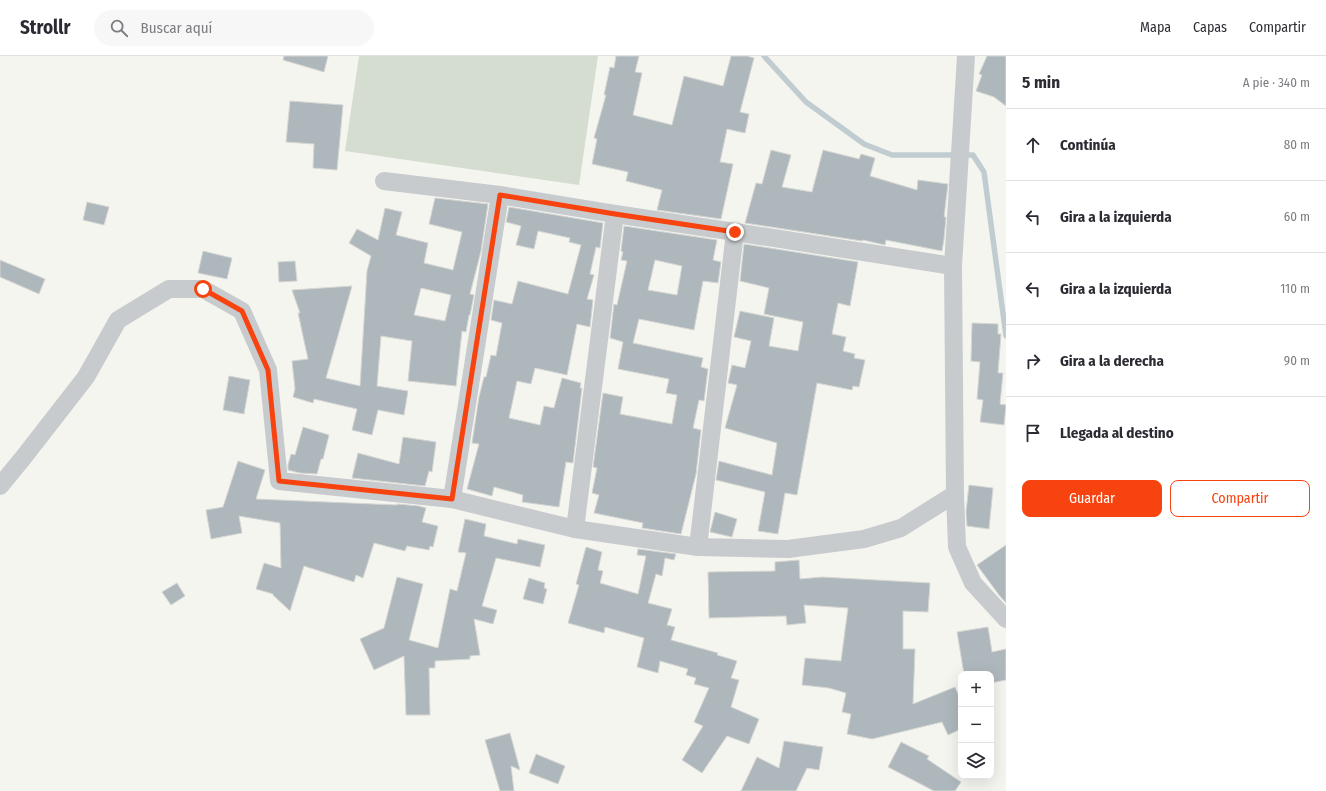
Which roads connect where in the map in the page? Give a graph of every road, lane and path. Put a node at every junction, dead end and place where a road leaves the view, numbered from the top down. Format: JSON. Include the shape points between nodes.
{"nodes":[{"id":1,"x":966,"y":56,"type":"edge"},
{"id":2,"x":384,"y":181,"type":"dead end"},
{"id":3,"x":500,"y":195,"type":"junction"},
{"id":4,"x":615,"y":214,"type":"junction"},
{"id":5,"x":735,"y":232,"type":"junction"},
{"id":6,"x":953,"y":266,"type":"junction"},
{"id":7,"x":0,"y":486,"type":"edge"},
{"id":8,"x":955,"y":494,"type":"junction"},
{"id":9,"x":452,"y":499,"type":"junction"},
{"id":10,"x":575,"y":529,"type":"junction"},
{"id":11,"x":698,"y":546,"type":"junction"},
{"id":12,"x":1006,"y":619,"type":"edge"}],
"edges":[{"from":1,"to":6,"type":"street"},
{"from":2,"to":3,"type":"street"},
{"from":3,"to":4,"type":"street"},
{"from":3,"to":9,"type":"street"},
{"from":4,"to":5,"type":"street"},
{"from":4,"to":10,"type":"street"},
{"from":5,"to":6,"type":"street"},
{"from":5,"to":11,"type":"street"},
{"from":6,"to":8,"type":"street"},
{"from":7,"to":9,"type":"street","via":[[86,377],[118,320],[169,289],[203,289],[242,311],[268,370],[279,481]]},
{"from":8,"to":11,"type":"street","via":[[901,528],[864,538],[788,549]]},
{"from":8,"to":12,"type":"street","via":[[957,547],[972,583]]},
{"from":9,"to":10,"type":"street"},
{"from":10,"to":11,"type":"street"}]}
